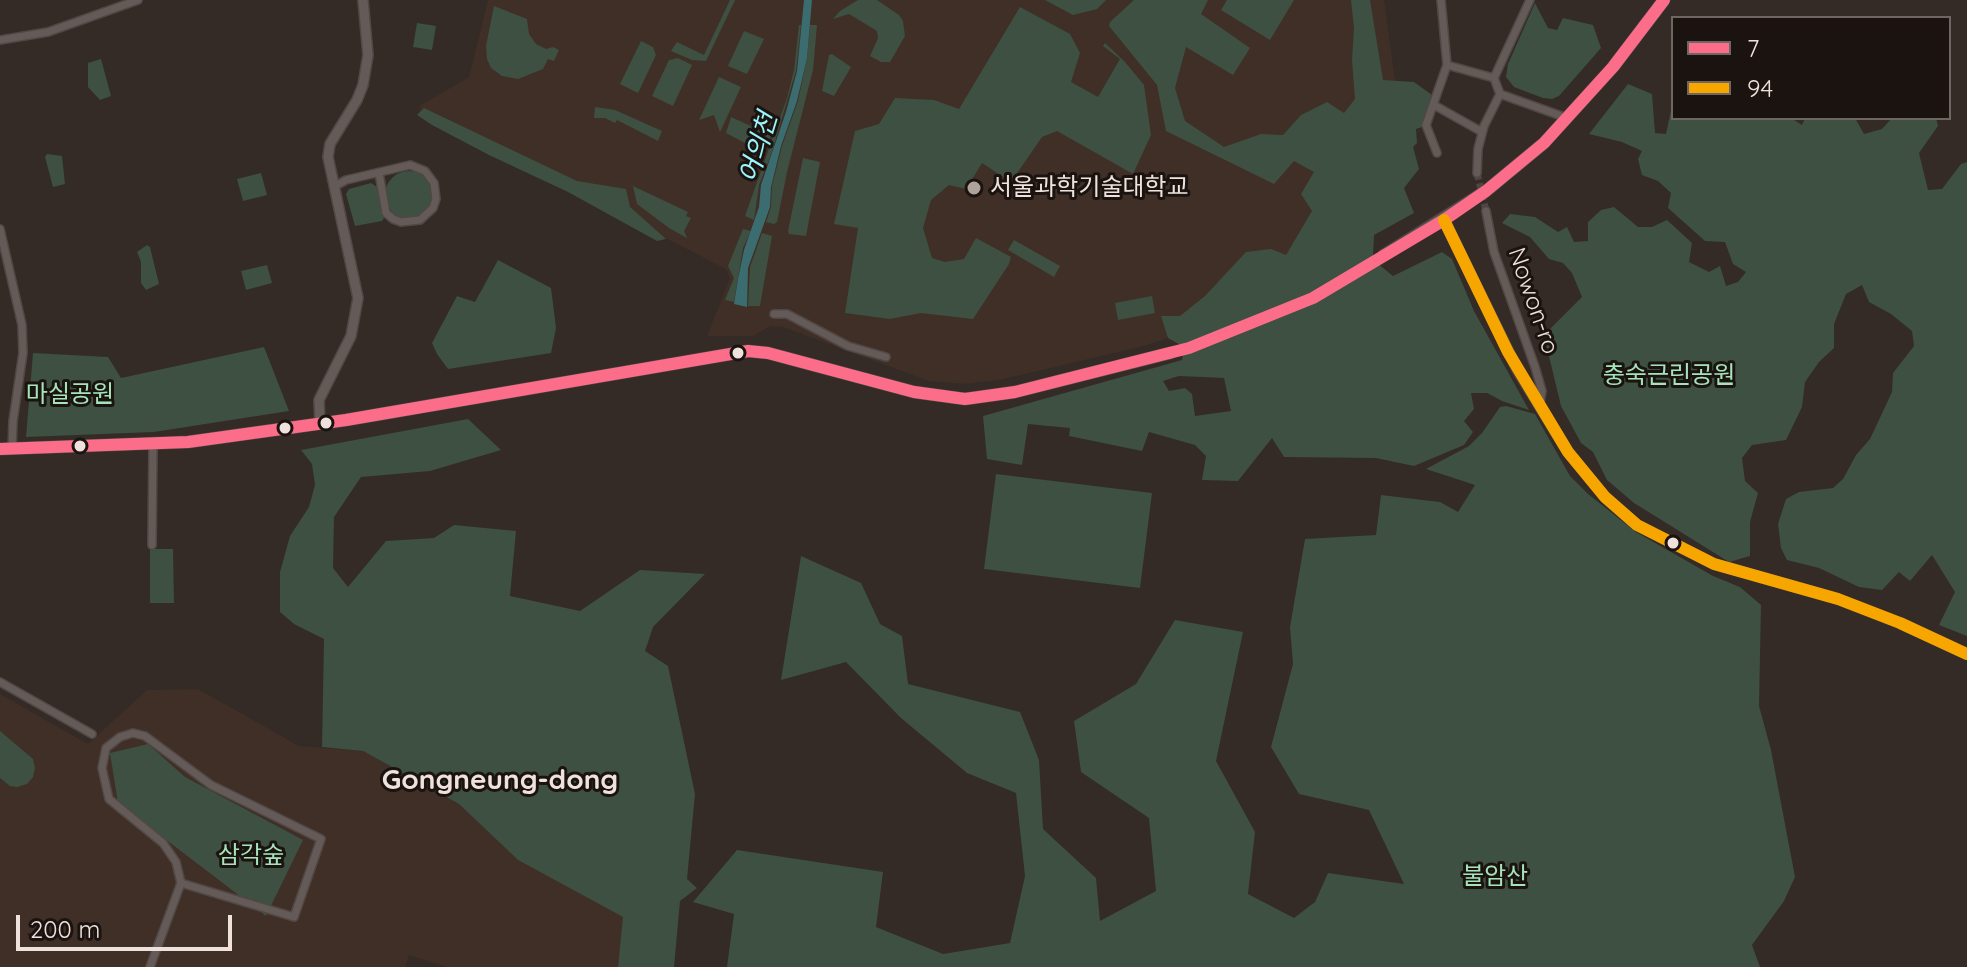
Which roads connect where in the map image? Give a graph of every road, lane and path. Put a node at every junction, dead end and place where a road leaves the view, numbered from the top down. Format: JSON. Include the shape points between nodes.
{"nodes":[{"id":1,"x":138,"y":0,"type":"edge"},
{"id":2,"x":363,"y":0,"type":"edge"},
{"id":3,"x":1441,"y":0,"type":"edge"},
{"id":4,"x":1530,"y":0,"type":"edge"},
{"id":5,"x":1664,"y":0,"type":"edge"},
{"id":6,"x":0,"y":40,"type":"edge"},
{"id":7,"x":1447,"y":65,"type":"junction"},
{"id":8,"x":1494,"y":78,"type":"junction"},
{"id":9,"x":1500,"y":94,"type":"junction"},
{"id":10,"x":1434,"y":105,"type":"junction"},
{"id":11,"x":1567,"y":118,"type":"junction"},
{"id":12,"x":1482,"y":132,"type":"junction"},
{"id":13,"x":1437,"y":153,"type":"dead end"},
{"id":14,"x":379,"y":173,"type":"junction"},
{"id":15,"x":1477,"y":173,"type":"tunnel mouth"},
{"id":16,"x":335,"y":186,"type":"junction"},
{"id":17,"x":1486,"y":211,"type":"tunnel mouth"},
{"id":18,"x":1444,"y":220,"type":"junction"},
{"id":19,"x":0,"y":229,"type":"edge"},
{"id":20,"x":1384,"y":255,"type":"tunnel mouth"},
{"id":21,"x":774,"y":314,"type":"dead end"},
{"id":22,"x":1170,"y":353,"type":"tunnel mouth"},
{"id":23,"x":886,"y":357,"type":"dead end"},
{"id":24,"x":1540,"y":403,"type":"junction"},
{"id":25,"x":320,"y":423,"type":"junction"},
{"id":26,"x":153,"y":445,"type":"junction"},
{"id":27,"x":0,"y":449,"type":"edge"},
{"id":28,"x":12,"y":450,"type":"junction"},
{"id":29,"x":152,"y":545,"type":"dead end"},
{"id":30,"x":1838,"y":599,"type":"tunnel mouth"},
{"id":31,"x":1900,"y":623,"type":"tunnel mouth"},
{"id":32,"x":1967,"y":654,"type":"edge"},
{"id":33,"x":0,"y":682,"type":"edge"},
{"id":34,"x":92,"y":734,"type":"dead end"},
{"id":35,"x":181,"y":883,"type":"junction"},
{"id":36,"x":150,"y":967,"type":"edge"}],
"edges":[{"from":1,"to":6,"type":"street","via":[[48,32]]},
{"from":2,"to":16,"type":"street","via":[[366,70],[357,100],[330,144]]},
{"from":3,"to":7,"type":"street"},
{"from":4,"to":8,"type":"street"},
{"from":5,"to":11,"type":"main road"},
{"from":7,"to":8,"type":"street"},
{"from":7,"to":10,"type":"street"},
{"from":8,"to":9,"type":"street"},
{"from":9,"to":11,"type":"street"},
{"from":9,"to":12,"type":"street"},
{"from":10,"to":12,"type":"street"},
{"from":10,"to":13,"type":"street","via":[[1426,125]]},
{"from":11,"to":18,"type":"main road","via":[[1532,153]]},
{"from":12,"to":15,"type":"street"},
{"from":14,"to":14,"type":"street","via":[[386,213],[393,219],[420,220],[433,208],[436,191],[425,171],[403,165]]},
{"from":14,"to":16,"type":"street"},
{"from":16,"to":25,"type":"street","via":[[358,298],[351,336],[319,400]]},
{"from":17,"to":24,"type":"street","name":"Nowon-ro","via":[[1494,252],[1542,391]]},
{"from":18,"to":20,"type":"main road"},
{"from":18,"to":24,"type":"street","via":[[1508,352]]},
{"from":19,"to":28,"type":"street","via":[[22,325]]},
{"from":21,"to":23,"type":"street","via":[[787,314],[848,346]]},
{"from":22,"to":25,"type":"main road","via":[[1015,392],[965,399],[914,392],[748,351]]},
{"from":24,"to":30,"type":"street","via":[[1568,452],[1605,497],[1637,525],[1714,564]]},
{"from":25,"to":26,"type":"main road"},
{"from":26,"to":28,"type":"main road"},
{"from":26,"to":29,"type":"street"},
{"from":27,"to":28,"type":"main road"},
{"from":31,"to":32,"type":"street"},
{"from":33,"to":34,"type":"street"},
{"from":35,"to":35,"type":"street","via":[[294,917],[321,839],[211,785],[145,736],[120,737],[106,748],[102,768],[109,799],[163,843],[176,862]]},
{"from":35,"to":36,"type":"street"}]}
